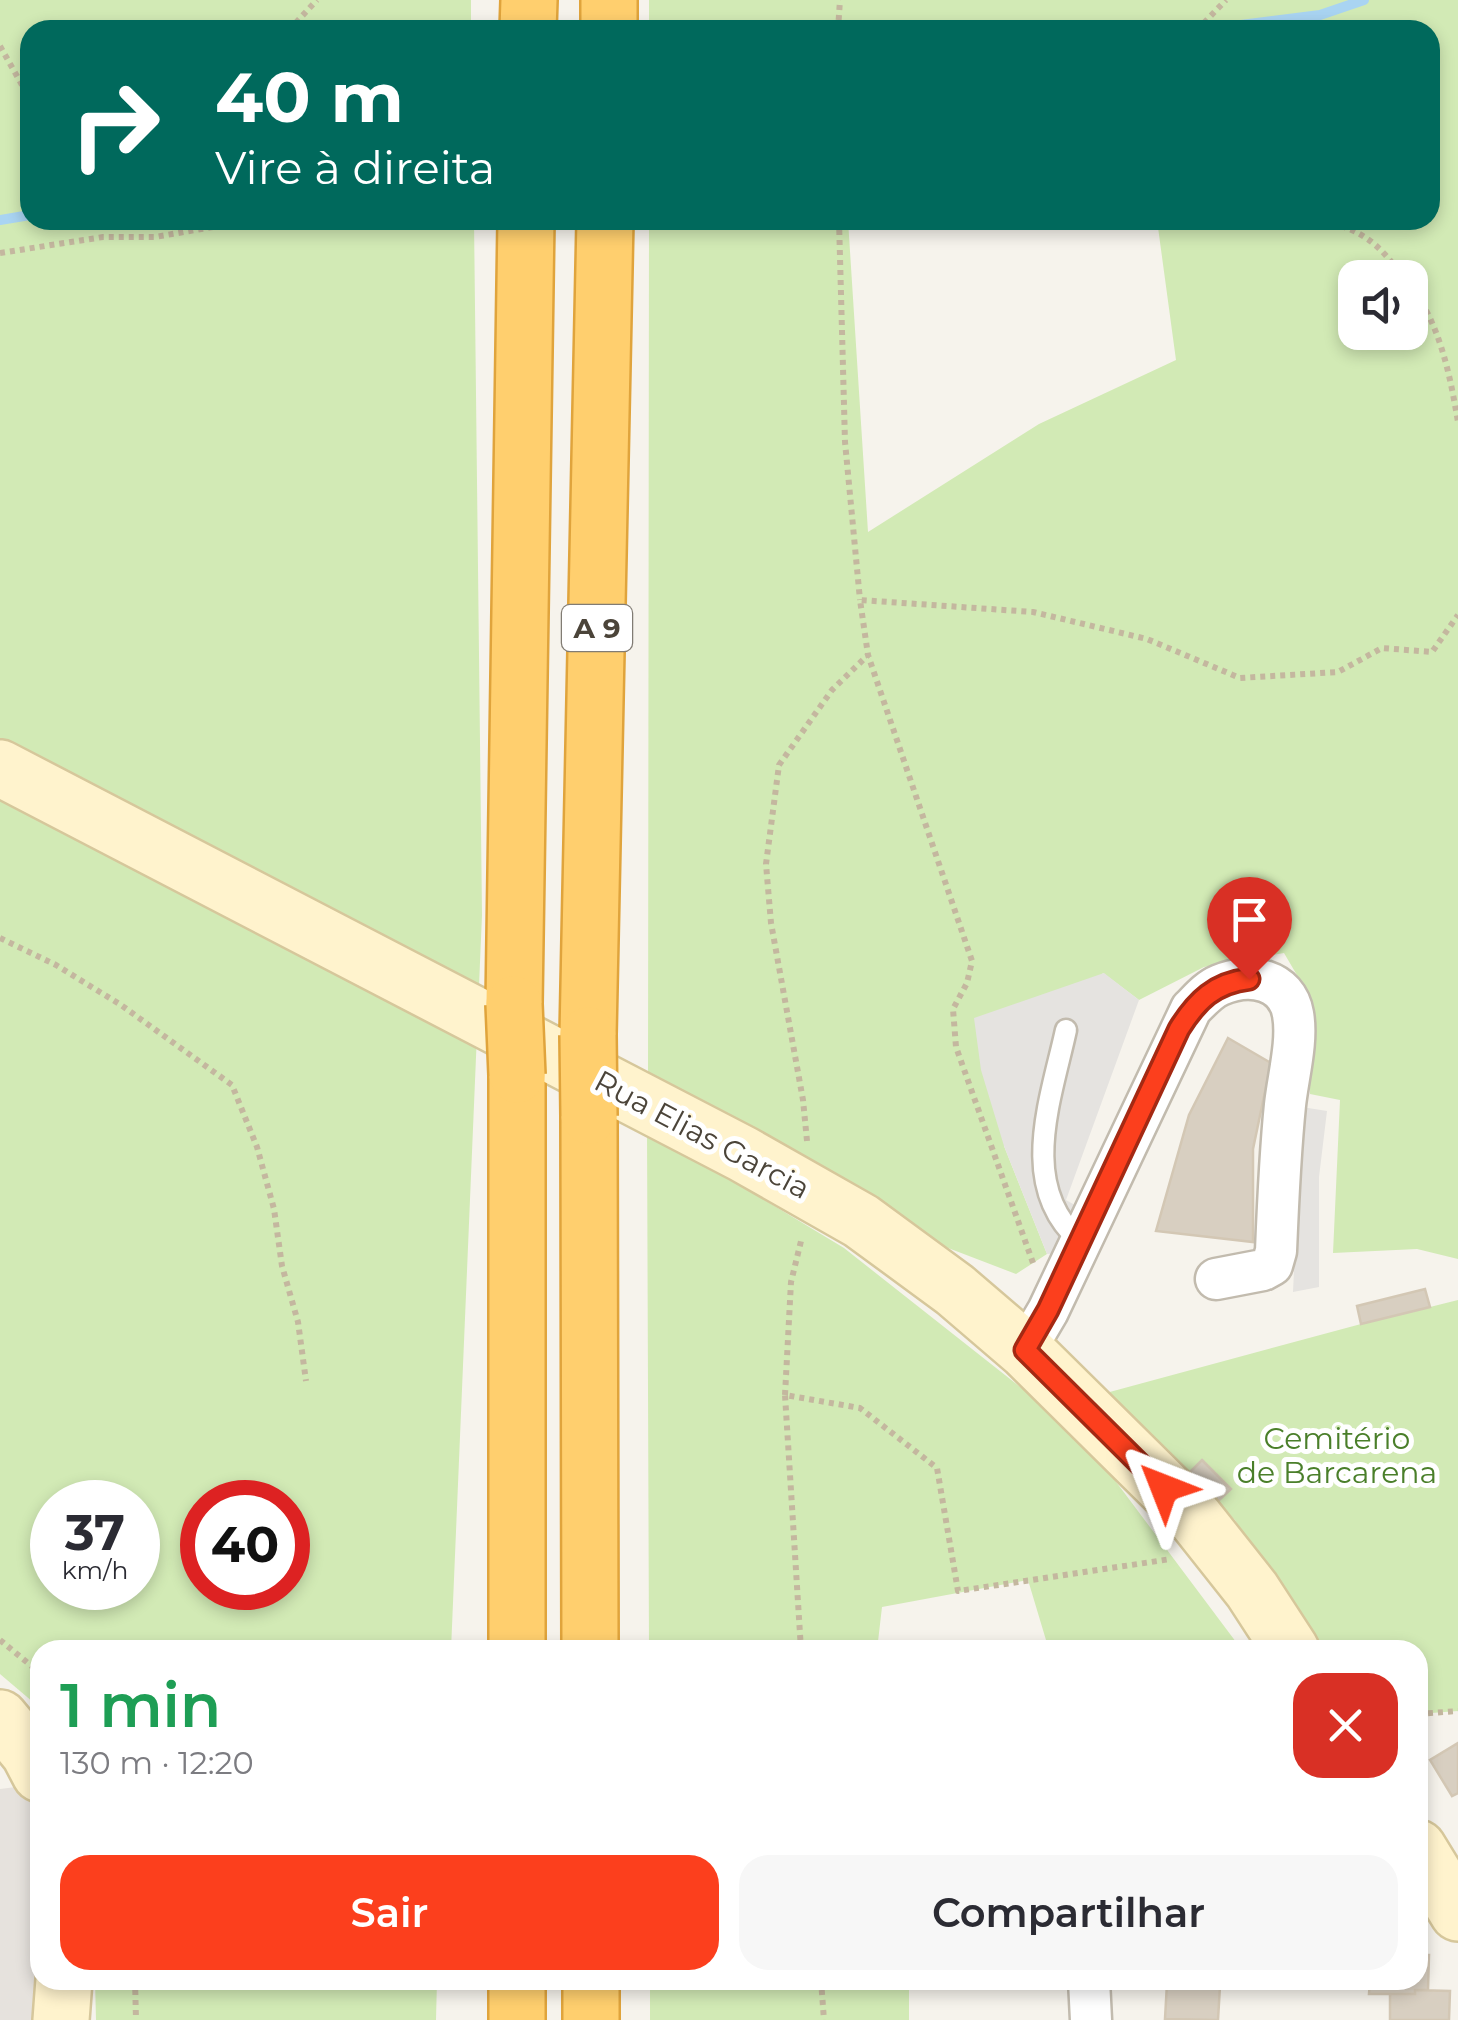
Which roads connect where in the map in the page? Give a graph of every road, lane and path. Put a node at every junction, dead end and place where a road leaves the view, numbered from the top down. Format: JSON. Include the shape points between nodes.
{"nodes":[{"id":1,"x":317,"y":0,"type":"edge"},
{"id":2,"x":1226,"y":0,"type":"edge"},
{"id":3,"x":298,"y":20,"type":"edge"},
{"id":4,"x":1206,"y":20,"type":"edge"},
{"id":5,"x":0,"y":46,"type":"edge"},
{"id":6,"x":20,"y":81,"type":"edge"},
{"id":7,"x":196,"y":230,"type":"edge"},
{"id":8,"x":526,"y":230,"type":"edge"},
{"id":9,"x":605,"y":230,"type":"edge"},
{"id":10,"x":839,"y":230,"type":"edge"},
{"id":11,"x":1355,"y":230,"type":"edge"},
{"id":12,"x":0,"y":253,"type":"edge"},
{"id":13,"x":1390,"y":260,"type":"edge"},
{"id":14,"x":1428,"y":315,"type":"edge"},
{"id":15,"x":1458,"y":422,"type":"edge"},
{"id":16,"x":860,"y":600,"type":"junction"},
{"id":17,"x":1458,"y":615,"type":"edge"},
{"id":18,"x":868,"y":656,"type":"junction"},
{"id":19,"x":0,"y":768,"type":"edge"},
{"id":20,"x":0,"y":938,"type":"edge"},
{"id":21,"x":1066,"y":1030,"type":"dead end"},
{"id":22,"x":812,"y":1193,"type":"junction"},
{"id":23,"x":1080,"y":1241,"type":"junction"},
{"id":24,"x":1216,"y":1279,"type":"dead end"},
{"id":25,"x":1058,"y":1287,"type":"junction"},
{"id":26,"x":1025,"y":1350,"type":"junction"},
{"id":27,"x":306,"y":1381,"type":"dead end"},
{"id":28,"x":785,"y":1395,"type":"junction"},
{"id":29,"x":1171,"y":1559,"type":"dead end"},
{"id":30,"x":0,"y":1640,"type":"edge"},
{"id":31,"x":517,"y":1640,"type":"edge"},
{"id":32,"x":590,"y":1640,"type":"edge"},
{"id":33,"x":800,"y":1640,"type":"edge"},
{"id":34,"x":1285,"y":1640,"type":"edge"},
{"id":35,"x":30,"y":1665,"type":"edge"},
{"id":36,"x":1458,"y":1711,"type":"edge"},
{"id":37,"x":1428,"y":1713,"type":"edge"},
{"id":38,"x":0,"y":1718,"type":"edge"},
{"id":39,"x":30,"y":1753,"type":"edge"},
{"id":40,"x":1428,"y":1864,"type":"edge"},
{"id":41,"x":1458,"y":1913,"type":"edge"},
{"id":42,"x":63,"y":1990,"type":"edge"},
{"id":43,"x":134,"y":1990,"type":"edge"},
{"id":44,"x":517,"y":1990,"type":"edge"},
{"id":45,"x":591,"y":1990,"type":"edge"},
{"id":46,"x":822,"y":1990,"type":"edge"},
{"id":47,"x":1090,"y":1990,"type":"edge"},
{"id":48,"x":61,"y":2020,"type":"edge"},
{"id":49,"x":136,"y":2020,"type":"edge"},
{"id":50,"x":518,"y":2020,"type":"edge"},
{"id":51,"x":591,"y":2020,"type":"edge"},
{"id":52,"x":824,"y":2020,"type":"edge"},
{"id":53,"x":1091,"y":2020,"type":"edge"}],
"edges":[{"from":1,"to":3,"type":"path"},
{"from":2,"to":4,"type":"path"},
{"from":5,"to":6,"type":"path"},
{"from":7,"to":12,"type":"path"},
{"from":8,"to":31,"type":"highway","number":"A 9","bridge":true,"via":[[514,1004]]},
{"from":9,"to":32,"type":"highway","number":"A 9","bridge":true,"via":[[588,1035]]},
{"from":10,"to":16,"type":"path","via":[[845,442]]},
{"from":11,"to":13,"type":"path"},
{"from":14,"to":15,"type":"path","via":[[1450,374]]},
{"from":16,"to":17,"type":"path","via":[[1033,612],[1147,639],[1240,678],[1338,672],[1382,648],[1432,652]]},
{"from":16,"to":18,"type":"path"},
{"from":18,"to":22,"type":"path","via":[[832,690],[779,765],[766,864]]},
{"from":18,"to":25,"type":"path","via":[[972,961],[953,1010],[956,1046],[1033,1264]]},
{"from":19,"to":22,"type":"street","name":"Rua Elias Garcia"},
{"from":20,"to":27,"type":"path","via":[[122,1005],[232,1085],[274,1209]]},
{"from":21,"to":23,"type":"lane","via":[[1040,1154],[1064,1227]]},
{"from":22,"to":26,"type":"street","name":"Rua Elias Garcia","via":[[877,1232]]},
{"from":22,"to":28,"type":"path","via":[[791,1282]]},
{"from":23,"to":24,"type":"street","via":[[1191,1010],[1221,985],[1263,980],[1287,996],[1294,1018],[1276,1251],[1263,1270]]},
{"from":23,"to":25,"type":"street"},
{"from":25,"to":26,"type":"street"},
{"from":26,"to":34,"type":"street","name":"Rua Elias Garcia","via":[[1195,1518]]},
{"from":28,"to":29,"type":"path","via":[[860,1408],[937,1468],[958,1591]]},
{"from":28,"to":33,"type":"path"},
{"from":30,"to":35,"type":"path"},
{"from":36,"to":37,"type":"path"},
{"from":38,"to":39,"type":"street"},
{"from":40,"to":41,"type":"street"},
{"from":42,"to":48,"type":"street"},
{"from":43,"to":49,"type":"path"},
{"from":44,"to":50,"type":"highway"},
{"from":45,"to":51,"type":"highway"},
{"from":46,"to":52,"type":"path"},
{"from":47,"to":53,"type":"street"}]}
